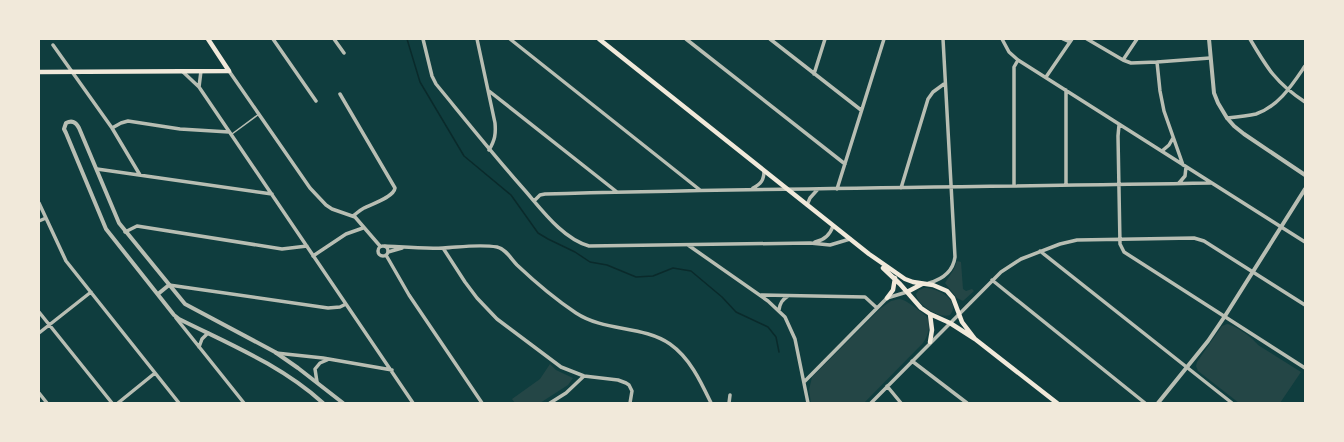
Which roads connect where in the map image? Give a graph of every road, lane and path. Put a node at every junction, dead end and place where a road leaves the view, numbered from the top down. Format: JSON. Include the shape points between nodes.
{"nodes":[{"id":1,"x":208,"y":39,"type":"edge"},
{"id":2,"x":273,"y":39,"type":"edge"},
{"id":3,"x":334,"y":39,"type":"edge"},
{"id":4,"x":423,"y":39,"type":"edge"},
{"id":5,"x":478,"y":39,"type":"edge"},
{"id":6,"x":510,"y":39,"type":"edge"},
{"id":7,"x":599,"y":39,"type":"edge"},
{"id":8,"x":686,"y":39,"type":"edge"},
{"id":9,"x":770,"y":39,"type":"edge"},
{"id":10,"x":825,"y":39,"type":"edge"},
{"id":11,"x":884,"y":39,"type":"edge"},
{"id":12,"x":943,"y":39,"type":"edge"},
{"id":13,"x":1002,"y":39,"type":"edge"},
{"id":14,"x":1063,"y":39,"type":"edge"},
{"id":15,"x":1087,"y":39,"type":"edge"},
{"id":16,"x":1137,"y":39,"type":"edge"},
{"id":17,"x":1209,"y":39,"type":"edge"},
{"id":18,"x":1250,"y":39,"type":"edge"},
{"id":19,"x":1071,"y":41,"type":"edge"},
{"id":20,"x":53,"y":45,"type":"dead end"},
{"id":21,"x":344,"y":53,"type":"dead end"},
{"id":22,"x":1210,"y":58,"type":"junction"},
{"id":23,"x":1018,"y":60,"type":"junction"},
{"id":24,"x":1123,"y":60,"type":"junction"},
{"id":25,"x":1157,"y":62,"type":"junction"},
{"id":26,"x":1305,"y":66,"type":"edge"},
{"id":27,"x":182,"y":71,"type":"junction"},
{"id":28,"x":201,"y":71,"type":"junction"},
{"id":29,"x":229,"y":71,"type":"junction"},
{"id":30,"x":39,"y":72,"type":"edge"},
{"id":31,"x":73,"y":72,"type":"junction"},
{"id":32,"x":814,"y":74,"type":"junction"},
{"id":33,"x":1046,"y":77,"type":"junction"},
{"id":34,"x":944,"y":84,"type":"junction"},
{"id":35,"x":199,"y":87,"type":"junction"},
{"id":36,"x":1066,"y":90,"type":"junction"},
{"id":37,"x":489,"y":91,"type":"junction"},
{"id":38,"x":1288,"y":91,"type":"junction"},
{"id":39,"x":340,"y":94,"type":"dead end"},
{"id":40,"x":316,"y":102,"type":"dead end"},
{"id":41,"x":1305,"y":102,"type":"edge"},
{"id":42,"x":862,"y":110,"type":"junction"},
{"id":43,"x":259,"y":114,"type":"junction"},
{"id":44,"x":1227,"y":118,"type":"junction"},
{"id":45,"x":1120,"y":125,"type":"junction"},
{"id":46,"x":112,"y":128,"type":"junction"},
{"id":47,"x":230,"y":133,"type":"junction"},
{"id":48,"x":1173,"y":138,"type":"junction"},
{"id":49,"x":489,"y":150,"type":"junction"},
{"id":50,"x":1162,"y":151,"type":"junction"},
{"id":51,"x":845,"y":164,"type":"junction"},
{"id":52,"x":1185,"y":166,"type":"junction"},
{"id":53,"x":97,"y":168,"type":"junction"},
{"id":54,"x":764,"y":171,"type":"junction"},
{"id":55,"x":140,"y":175,"type":"junction"},
{"id":56,"x":1305,"y":175,"type":"edge"},
{"id":57,"x":1211,"y":183,"type":"junction"},
{"id":58,"x":1119,"y":184,"type":"junction"},
{"id":59,"x":1179,"y":184,"type":"junction"},
{"id":60,"x":1066,"y":185,"type":"junction"},
{"id":61,"x":1014,"y":186,"type":"junction"},
{"id":62,"x":950,"y":187,"type":"junction"},
{"id":63,"x":901,"y":188,"type":"junction"},
{"id":64,"x":752,"y":189,"type":"junction"},
{"id":65,"x":787,"y":189,"type":"junction"},
{"id":66,"x":818,"y":189,"type":"junction"},
{"id":67,"x":837,"y":189,"type":"junction"},
{"id":68,"x":1305,"y":189,"type":"edge"},
{"id":69,"x":700,"y":190,"type":"junction"},
{"id":70,"x":617,"y":192,"type":"junction"},
{"id":71,"x":272,"y":194,"type":"junction"},
{"id":72,"x":534,"y":201,"type":"junction"},
{"id":73,"x":39,"y":203,"type":"edge"},
{"id":74,"x":807,"y":205,"type":"junction"},
{"id":75,"x":353,"y":216,"type":"junction"},
{"id":76,"x":46,"y":218,"type":"junction"},
{"id":77,"x":39,"y":221,"type":"edge"},
{"id":78,"x":833,"y":226,"type":"junction"},
{"id":79,"x":1281,"y":227,"type":"junction"},
{"id":80,"x":363,"y":228,"type":"junction"},
{"id":81,"x":125,"y":232,"type":"junction"},
{"id":82,"x":1120,"y":238,"type":"junction"},
{"id":83,"x":850,"y":239,"type":"junction"},
{"id":84,"x":1305,"y":242,"type":"edge"},
{"id":85,"x":810,"y":244,"type":"junction"},
{"id":86,"x":688,"y":245,"type":"junction"},
{"id":87,"x":307,"y":246,"type":"junction"},
{"id":88,"x":380,"y":246,"type":"junction"},
{"id":89,"x":385,"y":246,"type":"junction"},
{"id":90,"x":405,"y":247,"type":"junction"},
{"id":91,"x":443,"y":248,"type":"junction"},
{"id":92,"x":1040,"y":251,"type":"junction"},
{"id":93,"x":387,"y":253,"type":"junction"},
{"id":94,"x":869,"y":254,"type":"junction"},
{"id":95,"x":313,"y":256,"type":"junction"},
{"id":96,"x":1253,"y":272,"type":"junction"},
{"id":97,"x":895,"y":278,"type":"junction"},
{"id":98,"x":992,"y":280,"type":"junction"},
{"id":99,"x":926,"y":283,"type":"junction"},
{"id":100,"x":169,"y":285,"type":"junction"},
{"id":101,"x":91,"y":292,"type":"junction"},
{"id":102,"x":907,"y":292,"type":"junction"},
{"id":103,"x":158,"y":294,"type":"junction"},
{"id":104,"x":760,"y":295,"type":"junction"},
{"id":105,"x":789,"y":295,"type":"junction"},
{"id":106,"x":887,"y":298,"type":"junction"},
{"id":107,"x":346,"y":304,"type":"junction"},
{"id":108,"x":1305,"y":305,"type":"edge"},
{"id":109,"x":877,"y":308,"type":"junction"},
{"id":110,"x":779,"y":310,"type":"junction"},
{"id":111,"x":39,"y":312,"type":"edge"},
{"id":112,"x":960,"y":313,"type":"junction"},
{"id":113,"x":930,"y":314,"type":"junction"},
{"id":114,"x":174,"y":315,"type":"junction"},
{"id":115,"x":1225,"y":316,"type":"junction"},
{"id":116,"x":950,"y":323,"type":"junction"},
{"id":117,"x":49,"y":325,"type":"junction"},
{"id":118,"x":208,"y":333,"type":"junction"},
{"id":119,"x":39,"y":334,"type":"edge"},
{"id":120,"x":975,"y":339,"type":"junction"},
{"id":121,"x":930,"y":342,"type":"junction"},
{"id":122,"x":199,"y":347,"type":"junction"},
{"id":123,"x":275,"y":352,"type":"junction"},
{"id":124,"x":328,"y":360,"type":"junction"},
{"id":125,"x":912,"y":361,"type":"junction"},
{"id":126,"x":1186,"y":367,"type":"junction"},
{"id":127,"x":1305,"y":368,"type":"edge"},
{"id":128,"x":392,"y":370,"type":"junction"},
{"id":129,"x":155,"y":373,"type":"junction"},
{"id":130,"x":584,"y":376,"type":"junction"},
{"id":131,"x":316,"y":382,"type":"junction"},
{"id":132,"x":804,"y":382,"type":"junction"},
{"id":133,"x":888,"y":386,"type":"junction"},
{"id":134,"x":39,"y":393,"type":"edge"},
{"id":135,"x":730,"y":395,"type":"dead end"},
{"id":136,"x":47,"y":403,"type":"edge"},
{"id":137,"x":112,"y":403,"type":"edge"},
{"id":138,"x":118,"y":403,"type":"edge"},
{"id":139,"x":179,"y":403,"type":"edge"},
{"id":140,"x":244,"y":403,"type":"edge"},
{"id":141,"x":323,"y":403,"type":"edge"},
{"id":142,"x":342,"y":403,"type":"edge"},
{"id":143,"x":413,"y":403,"type":"edge"},
{"id":144,"x":482,"y":403,"type":"edge"},
{"id":145,"x":550,"y":403,"type":"edge"},
{"id":146,"x":630,"y":403,"type":"edge"},
{"id":147,"x":711,"y":403,"type":"edge"},
{"id":148,"x":729,"y":403,"type":"edge"},
{"id":149,"x":808,"y":403,"type":"edge"},
{"id":150,"x":871,"y":403,"type":"edge"},
{"id":151,"x":901,"y":403,"type":"edge"},
{"id":152,"x":967,"y":403,"type":"edge"},
{"id":153,"x":1056,"y":403,"type":"edge"},
{"id":154,"x":1145,"y":403,"type":"edge"},
{"id":155,"x":1158,"y":403,"type":"edge"},
{"id":156,"x":1232,"y":403,"type":"edge"}],
"edges":[{"from":1,"to":29,"type":"main road"},
{"from":2,"to":40,"type":"street"},
{"from":3,"to":21,"type":"street"},
{"from":4,"to":49,"type":"street","via":[[436,84]]},
{"from":5,"to":37,"type":"street"},
{"from":6,"to":69,"type":"street"},
{"from":7,"to":54,"type":"main road"},
{"from":8,"to":51,"type":"street"},
{"from":9,"to":32,"type":"street"},
{"from":10,"to":32,"type":"street"},
{"from":11,"to":42,"type":"street"},
{"from":12,"to":34,"type":"street"},
{"from":13,"to":23,"type":"street"},
{"from":14,"to":19,"type":"street"},
{"from":15,"to":24,"type":"street"},
{"from":16,"to":24,"type":"street"},
{"from":17,"to":22,"type":"street"},
{"from":18,"to":38,"type":"street","via":[[1269,71]]},
{"from":19,"to":33,"type":"street"},
{"from":20,"to":31,"type":"street"},
{"from":22,"to":25,"type":"street"},
{"from":22,"to":44,"type":"street","via":[[1214,93]]},
{"from":23,"to":33,"type":"street"},
{"from":23,"to":61,"type":"street","via":[[1014,67]]},
{"from":24,"to":25,"type":"street","via":[[1135,63]]},
{"from":25,"to":48,"type":"street","via":[[1161,100]]},
{"from":26,"to":38,"type":"street"},
{"from":27,"to":28,"type":"main road"},
{"from":27,"to":31,"type":"main road"},
{"from":27,"to":35,"type":"street"},
{"from":28,"to":29,"type":"main road"},
{"from":28,"to":35,"type":"street"},
{"from":29,"to":43,"type":"street"},
{"from":30,"to":31,"type":"main road"},
{"from":31,"to":46,"type":"street"},
{"from":32,"to":42,"type":"street"},
{"from":33,"to":36,"type":"street"},
{"from":34,"to":62,"type":"street"},
{"from":34,"to":63,"type":"street","via":[[928,99]]},
{"from":35,"to":47,"type":"street"},
{"from":36,"to":45,"type":"street"},
{"from":36,"to":60,"type":"street"},
{"from":37,"to":49,"type":"street","via":[[496,135]]},
{"from":37,"to":70,"type":"street"},
{"from":38,"to":41,"type":"street"},
{"from":38,"to":44,"type":"street","via":[[1256,114]]},
{"from":39,"to":75,"type":"street","via":[[395,188],[393,193]]},
{"from":42,"to":51,"type":"street"},
{"from":43,"to":47,"type":"lane"},
{"from":43,"to":75,"type":"street","via":[[310,188],[326,206]]},
{"from":44,"to":56,"type":"street","via":[[1244,134]]},
{"from":45,"to":50,"type":"street"},
{"from":45,"to":58,"type":"street"},
{"from":46,"to":47,"type":"street","via":[[128,121]]},
{"from":46,"to":55,"type":"street"},
{"from":47,"to":71,"type":"street"},
{"from":48,"to":50,"type":"street"},
{"from":48,"to":52,"type":"street"},
{"from":49,"to":72,"type":"street"},
{"from":50,"to":52,"type":"street"},
{"from":51,"to":67,"type":"street"},
{"from":52,"to":57,"type":"street"},
{"from":52,"to":59,"type":"street","via":[[1185,176]]},
{"from":53,"to":55,"type":"street"},
{"from":53,"to":81,"type":"street"},
{"from":53,"to":103,"type":"street","via":[[77,124],[71,121],[66,123],[64,129],[104,225]]},
{"from":54,"to":64,"type":"street","via":[[763,181]]},
{"from":54,"to":65,"type":"main road"},
{"from":55,"to":71,"type":"street"},
{"from":57,"to":59,"type":"street"},
{"from":57,"to":79,"type":"street"},
{"from":58,"to":59,"type":"street"},
{"from":58,"to":60,"type":"street"},
{"from":58,"to":82,"type":"street"},
{"from":60,"to":61,"type":"street"},
{"from":61,"to":62,"type":"street"},
{"from":62,"to":63,"type":"street"},
{"from":62,"to":99,"type":"street","via":[[954,262],[946,275],[939,280]]},
{"from":63,"to":67,"type":"street"},
{"from":64,"to":65,"type":"street"},
{"from":64,"to":69,"type":"street"},
{"from":65,"to":66,"type":"street"},
{"from":65,"to":74,"type":"main road"},
{"from":66,"to":67,"type":"street"},
{"from":66,"to":74,"type":"street"},
{"from":68,"to":79,"type":"street"},
{"from":69,"to":70,"type":"street"},
{"from":70,"to":72,"type":"street","via":[[546,194],[540,195]]},
{"from":71,"to":87,"type":"street"},
{"from":72,"to":86,"type":"street","via":[[550,220],[580,243],[589,246]]},
{"from":73,"to":76,"type":"street"},
{"from":74,"to":78,"type":"main road"},
{"from":75,"to":80,"type":"street"},
{"from":76,"to":77,"type":"street"},
{"from":76,"to":101,"type":"street","via":[[66,261]]},
{"from":78,"to":83,"type":"main road"},
{"from":78,"to":85,"type":"street","via":[[825,239]]},
{"from":79,"to":84,"type":"street"},
{"from":79,"to":96,"type":"street"},
{"from":80,"to":88,"type":"street"},
{"from":80,"to":95,"type":"street","via":[[346,234]]},
{"from":81,"to":87,"type":"street","via":[[137,226],[282,249]]},
{"from":81,"to":100,"type":"street"},
{"from":82,"to":92,"type":"street","via":[[1077,240]]},
{"from":82,"to":96,"type":"street","via":[[1194,238],[1204,241]]},
{"from":82,"to":115,"type":"street","via":[[1124,252]]},
{"from":83,"to":85,"type":"street","via":[[830,245]]},
{"from":83,"to":94,"type":"main road"},
{"from":85,"to":86,"type":"street"},
{"from":86,"to":104,"type":"street"},
{"from":87,"to":95,"type":"street"},
{"from":88,"to":89,"type":"street"},
{"from":88,"to":93,"type":"street","via":[[378,253]]},
{"from":89,"to":90,"type":"street"},
{"from":89,"to":93,"type":"street","via":[[388,248]]},
{"from":90,"to":91,"type":"street"},
{"from":90,"to":93,"type":"street"},
{"from":91,"to":130,"type":"street","via":[[473,293],[498,319],[553,361]]},
{"from":91,"to":147,"type":"street","via":[[498,247],[544,288],[584,318],[658,337],[671,345],[686,360]]},
{"from":92,"to":98,"type":"street","via":[[1021,259]]},
{"from":92,"to":126,"type":"street"},
{"from":93,"to":144,"type":"street","via":[[409,295]]},
{"from":94,"to":97,"type":"main road"},
{"from":94,"to":99,"type":"main road","via":[[905,279]]},
{"from":95,"to":107,"type":"street"},
{"from":96,"to":108,"type":"street"},
{"from":96,"to":115,"type":"street"},
{"from":97,"to":102,"type":"main road"},
{"from":97,"to":106,"type":"main road","via":[[893,290]]},
{"from":98,"to":112,"type":"street"},
{"from":98,"to":154,"type":"street"},
{"from":99,"to":102,"type":"main road"},
{"from":99,"to":112,"type":"main road","via":[[950,294]]},
{"from":100,"to":103,"type":"street"},
{"from":100,"to":107,"type":"street","via":[[328,308]]},
{"from":100,"to":123,"type":"street","via":[[188,307]]},
{"from":101,"to":117,"type":"street"},
{"from":101,"to":129,"type":"street"},
{"from":102,"to":106,"type":"street"},
{"from":102,"to":113,"type":"main road","via":[[917,305]]},
{"from":103,"to":114,"type":"street"},
{"from":104,"to":105,"type":"street"},
{"from":104,"to":110,"type":"street"},
{"from":105,"to":109,"type":"street","via":[[865,297]]},
{"from":105,"to":110,"type":"street","via":[[782,300]]},
{"from":106,"to":109,"type":"street"},
{"from":107,"to":128,"type":"street"},
{"from":109,"to":132,"type":"street"},
{"from":110,"to":132,"type":"street","via":[[795,339]]},
{"from":111,"to":117,"type":"street"},
{"from":112,"to":116,"type":"street"},
{"from":112,"to":120,"type":"main road","via":[[962,322]]},
{"from":113,"to":116,"type":"main road"},
{"from":113,"to":121,"type":"main road"},
{"from":114,"to":118,"type":"street"},
{"from":114,"to":122,"type":"street"},
{"from":115,"to":126,"type":"street"},
{"from":115,"to":127,"type":"street"},
{"from":116,"to":120,"type":"main road"},
{"from":116,"to":121,"type":"street"},
{"from":117,"to":119,"type":"street"},
{"from":117,"to":137,"type":"street"},
{"from":118,"to":122,"type":"street"},
{"from":118,"to":141,"type":"street","via":[[277,368]]},
{"from":120,"to":153,"type":"main road"},
{"from":121,"to":125,"type":"street"},
{"from":122,"to":140,"type":"street"},
{"from":123,"to":124,"type":"street"},
{"from":123,"to":131,"type":"street"},
{"from":124,"to":128,"type":"street"},
{"from":124,"to":131,"type":"street","via":[[320,363],[315,369]]},
{"from":125,"to":133,"type":"street"},
{"from":125,"to":152,"type":"street"},
{"from":126,"to":155,"type":"street"},
{"from":126,"to":156,"type":"street"},
{"from":128,"to":143,"type":"street"},
{"from":129,"to":138,"type":"street"},
{"from":129,"to":139,"type":"street"},
{"from":130,"to":145,"type":"street","via":[[566,393]]},
{"from":130,"to":146,"type":"street","via":[[618,380],[629,384],[632,391]]},
{"from":131,"to":142,"type":"street"},
{"from":132,"to":149,"type":"street"},
{"from":133,"to":150,"type":"street"},
{"from":133,"to":151,"type":"street"},
{"from":134,"to":136,"type":"street"},
{"from":135,"to":148,"type":"street"}]}
